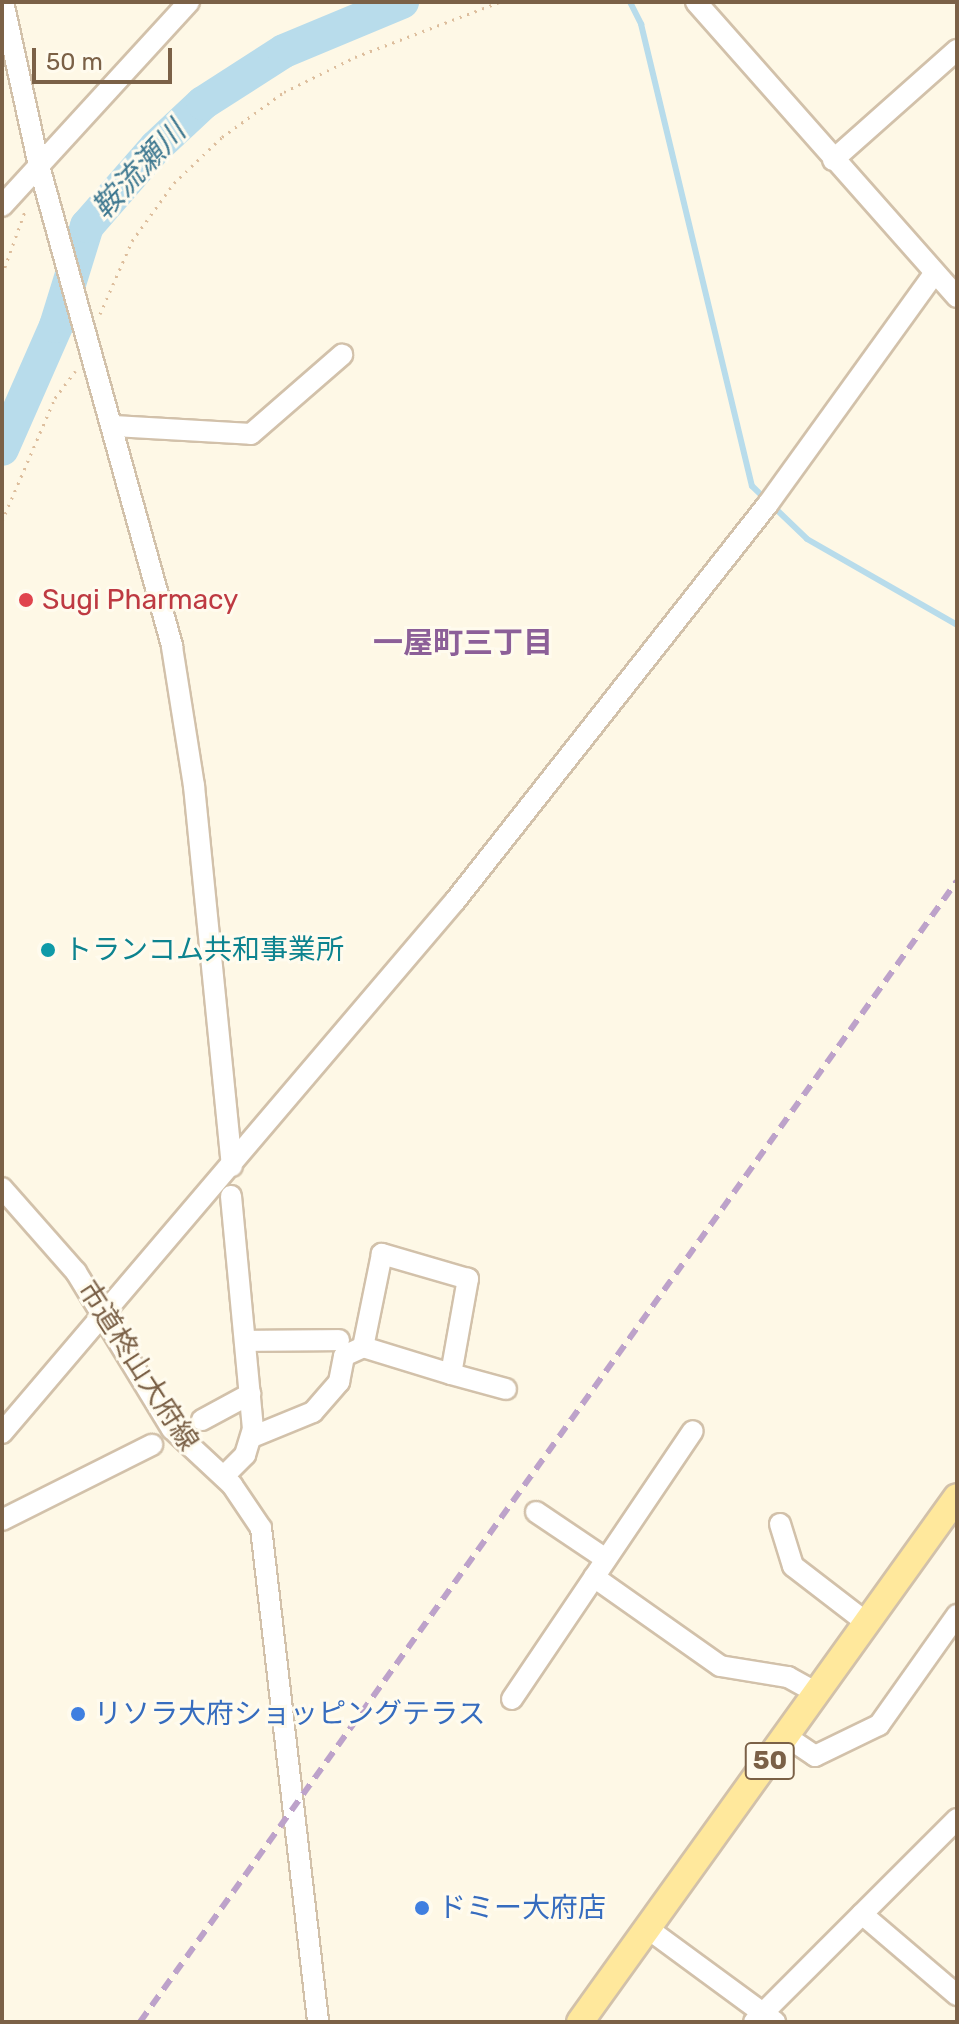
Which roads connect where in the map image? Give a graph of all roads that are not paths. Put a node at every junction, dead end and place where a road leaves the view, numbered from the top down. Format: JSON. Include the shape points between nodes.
{"nodes":[{"id":1,"x":3,"y":2,"type":"edge"},
{"id":2,"x":189,"y":2,"type":"edge"},
{"id":3,"x":696,"y":2,"type":"edge"},
{"id":4,"x":957,"y":50,"type":"edge"},
{"id":5,"x":833,"y":160,"type":"junction"},
{"id":6,"x":39,"y":166,"type":"junction"},
{"id":7,"x":2,"y":206,"type":"edge"},
{"id":8,"x":932,"y":277,"type":"junction"},
{"id":9,"x":957,"y":297,"type":"edge"},
{"id":10,"x":342,"y":355,"type":"dead end"},
{"id":11,"x":114,"y":426,"type":"junction"},
{"id":12,"x":232,"y":1166,"type":"junction"},
{"id":13,"x":2,"y":1188,"type":"edge"},
{"id":14,"x":231,"y":1196,"type":"dead end"},
{"id":15,"x":104,"y":1312,"type":"junction"},
{"id":16,"x":339,"y":1340,"type":"dead end"},
{"id":17,"x":245,"y":1341,"type":"junction"},
{"id":18,"x":363,"y":1347,"type":"junction"},
{"id":19,"x":451,"y":1374,"type":"junction"},
{"id":20,"x":506,"y":1389,"type":"dead end"},
{"id":21,"x":250,"y":1394,"type":"junction"},
{"id":22,"x":202,"y":1420,"type":"dead end"},
{"id":23,"x":693,"y":1431,"type":"dead end"},
{"id":24,"x":2,"y":1433,"type":"edge"},
{"id":25,"x":252,"y":1437,"type":"junction"},
{"id":26,"x":152,"y":1445,"type":"dead end"},
{"id":27,"x":224,"y":1476,"type":"junction"},
{"id":28,"x":957,"y":1497,"type":"edge"},
{"id":29,"x":536,"y":1512,"type":"dead end"},
{"id":30,"x":2,"y":1520,"type":"edge"},
{"id":31,"x":780,"y":1524,"type":"dead end"},
{"id":32,"x":606,"y":1559,"type":"junction"},
{"id":33,"x":594,"y":1577,"type":"junction"},
{"id":34,"x":957,"y":1615,"type":"edge"},
{"id":35,"x":867,"y":1623,"type":"junction"},
{"id":36,"x":817,"y":1693,"type":"junction"},
{"id":37,"x":512,"y":1699,"type":"dead end"},
{"id":38,"x":787,"y":1737,"type":"junction"},
{"id":39,"x":957,"y":1819,"type":"edge"},
{"id":40,"x":862,"y":1914,"type":"junction"},
{"id":41,"x":647,"y":1928,"type":"junction"},
{"id":42,"x":957,"y":1995,"type":"edge"},
{"id":43,"x":764,"y":2018,"type":"edge"},
{"id":44,"x":318,"y":2022,"type":"edge"},
{"id":45,"x":580,"y":2022,"type":"edge"}],
"edges":[{"from":1,"to":6,"type":"street"},
{"from":2,"to":6,"type":"street"},
{"from":3,"to":5,"type":"street"},
{"from":4,"to":5,"type":"street"},
{"from":5,"to":8,"type":"street"},
{"from":6,"to":7,"type":"street"},
{"from":6,"to":11,"type":"street"},
{"from":8,"to":9,"type":"street"},
{"from":8,"to":12,"type":"street","via":[[768,504],[455,901]]},
{"from":10,"to":11,"type":"street","via":[[251,434]]},
{"from":11,"to":12,"type":"street","via":[[177,678]]},
{"from":12,"to":15,"type":"street"},
{"from":13,"to":15,"type":"street","name":"市道柊山大府線"},
{"from":14,"to":17,"type":"street"},
{"from":15,"to":24,"type":"street"},
{"from":15,"to":27,"type":"street","name":"市道柊山大府線","via":[[172,1429]]},
{"from":16,"to":17,"type":"street"},
{"from":17,"to":21,"type":"street"},
{"from":18,"to":19,"type":"street"},
{"from":18,"to":19,"type":"street","via":[[382,1254],[468,1279]]},
{"from":18,"to":25,"type":"street","via":[[344,1356],[339,1382],[313,1412]]},
{"from":19,"to":20,"type":"street"},
{"from":21,"to":22,"type":"street"},
{"from":21,"to":25,"type":"street"},
{"from":23,"to":32,"type":"street"},
{"from":25,"to":27,"type":"street"},
{"from":26,"to":30,"type":"street"},
{"from":27,"to":44,"type":"street","name":"市道柊山大府線","via":[[261,1528],[270,1555]]},
{"from":28,"to":35,"type":"main road","number":"50"},
{"from":29,"to":32,"type":"street"},
{"from":31,"to":35,"type":"street","via":[[793,1566]]},
{"from":32,"to":33,"type":"street"},
{"from":33,"to":36,"type":"street","via":[[720,1666],[788,1677]]},
{"from":33,"to":37,"type":"street"},
{"from":34,"to":38,"type":"street","via":[[879,1725],[815,1756]]},
{"from":35,"to":36,"type":"main road","number":"50"},
{"from":36,"to":38,"type":"main road","number":"50"},
{"from":38,"to":41,"type":"main road","number":"50"},
{"from":39,"to":40,"type":"street"},
{"from":40,"to":42,"type":"street"},
{"from":40,"to":43,"type":"street"},
{"from":41,"to":43,"type":"street"},
{"from":41,"to":45,"type":"main road","number":"50"}]}
